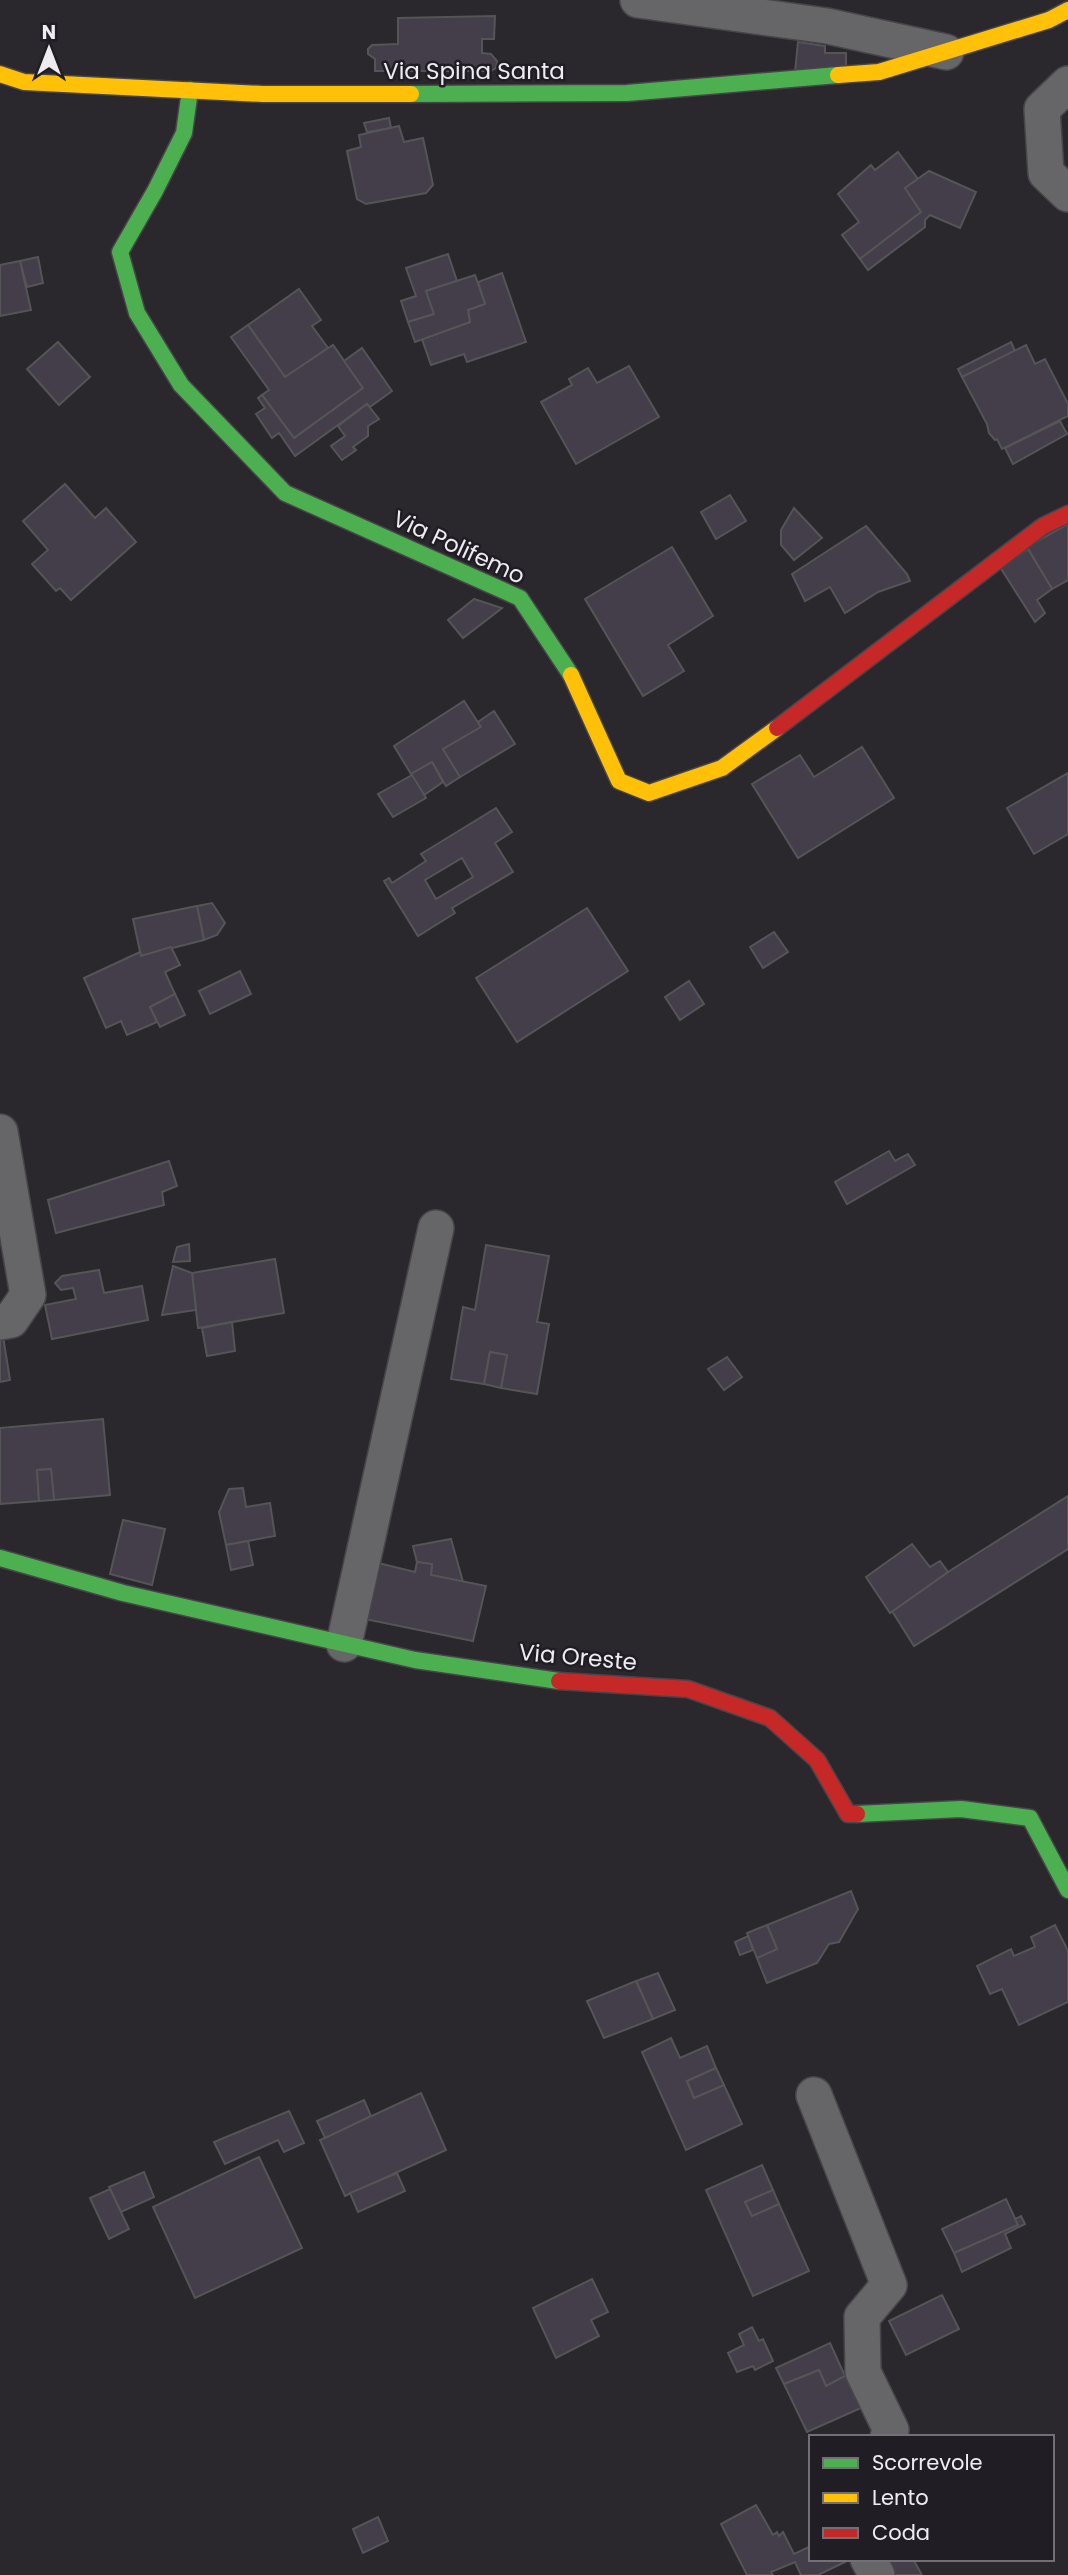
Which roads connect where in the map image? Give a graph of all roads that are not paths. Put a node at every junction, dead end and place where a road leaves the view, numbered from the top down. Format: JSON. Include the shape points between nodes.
{"nodes":[{"id":1,"x":638,"y":0,"type":"edge"},
{"id":2,"x":1068,"y":10,"type":"edge"},
{"id":3,"x":946,"y":52,"type":"junction"},
{"id":4,"x":0,"y":74,"type":"edge"},
{"id":5,"x":1068,"y":84,"type":"edge"},
{"id":6,"x":190,"y":90,"type":"junction"},
{"id":7,"x":1068,"y":194,"type":"edge"},
{"id":8,"x":1068,"y":514,"type":"edge"},
{"id":9,"x":0,"y":1132,"type":"edge"},
{"id":10,"x":436,"y":1228,"type":"dead end"},
{"id":11,"x":0,"y":1322,"type":"edge"},
{"id":12,"x":0,"y":1558,"type":"edge"},
{"id":13,"x":344,"y":1644,"type":"junction"},
{"id":14,"x":1068,"y":1890,"type":"edge"},
{"id":15,"x":814,"y":2095,"type":"dead end"},
{"id":16,"x":889,"y":2435,"type":"edge"}],
"edges":[{"from":1,"to":3,"type":"street","via":[[827,26]]},
{"from":2,"to":3,"type":"street","name":"Via Spina Santa"},
{"from":3,"to":6,"type":"street","name":"Via Spina Santa","via":[[879,72],[627,93]]},
{"from":4,"to":6,"type":"street","name":"Via Spina Santa","via":[[24,82]]},
{"from":5,"to":7,"type":"street","via":[[1042,109],[1046,173]]},
{"from":6,"to":8,"type":"street","name":"Via Polifemo","via":[[184,133],[120,252],[137,313],[181,385],[285,493],[520,598],[570,673],[619,781],[649,793],[722,768],[1043,526]]},
{"from":9,"to":11,"type":"street","via":[[28,1295],[11,1320]]},
{"from":10,"to":13,"type":"street"},
{"from":12,"to":13,"type":"street","name":"Via Oreste"},
{"from":13,"to":14,"type":"street","name":"Via Oreste","via":[[415,1660],[570,1683],[688,1689],[770,1718],[817,1759],[848,1814],[961,1809],[1030,1818]]},
{"from":15,"to":16,"type":"street","via":[[889,2285],[862,2317],[863,2372],[891,2430]]}]}
